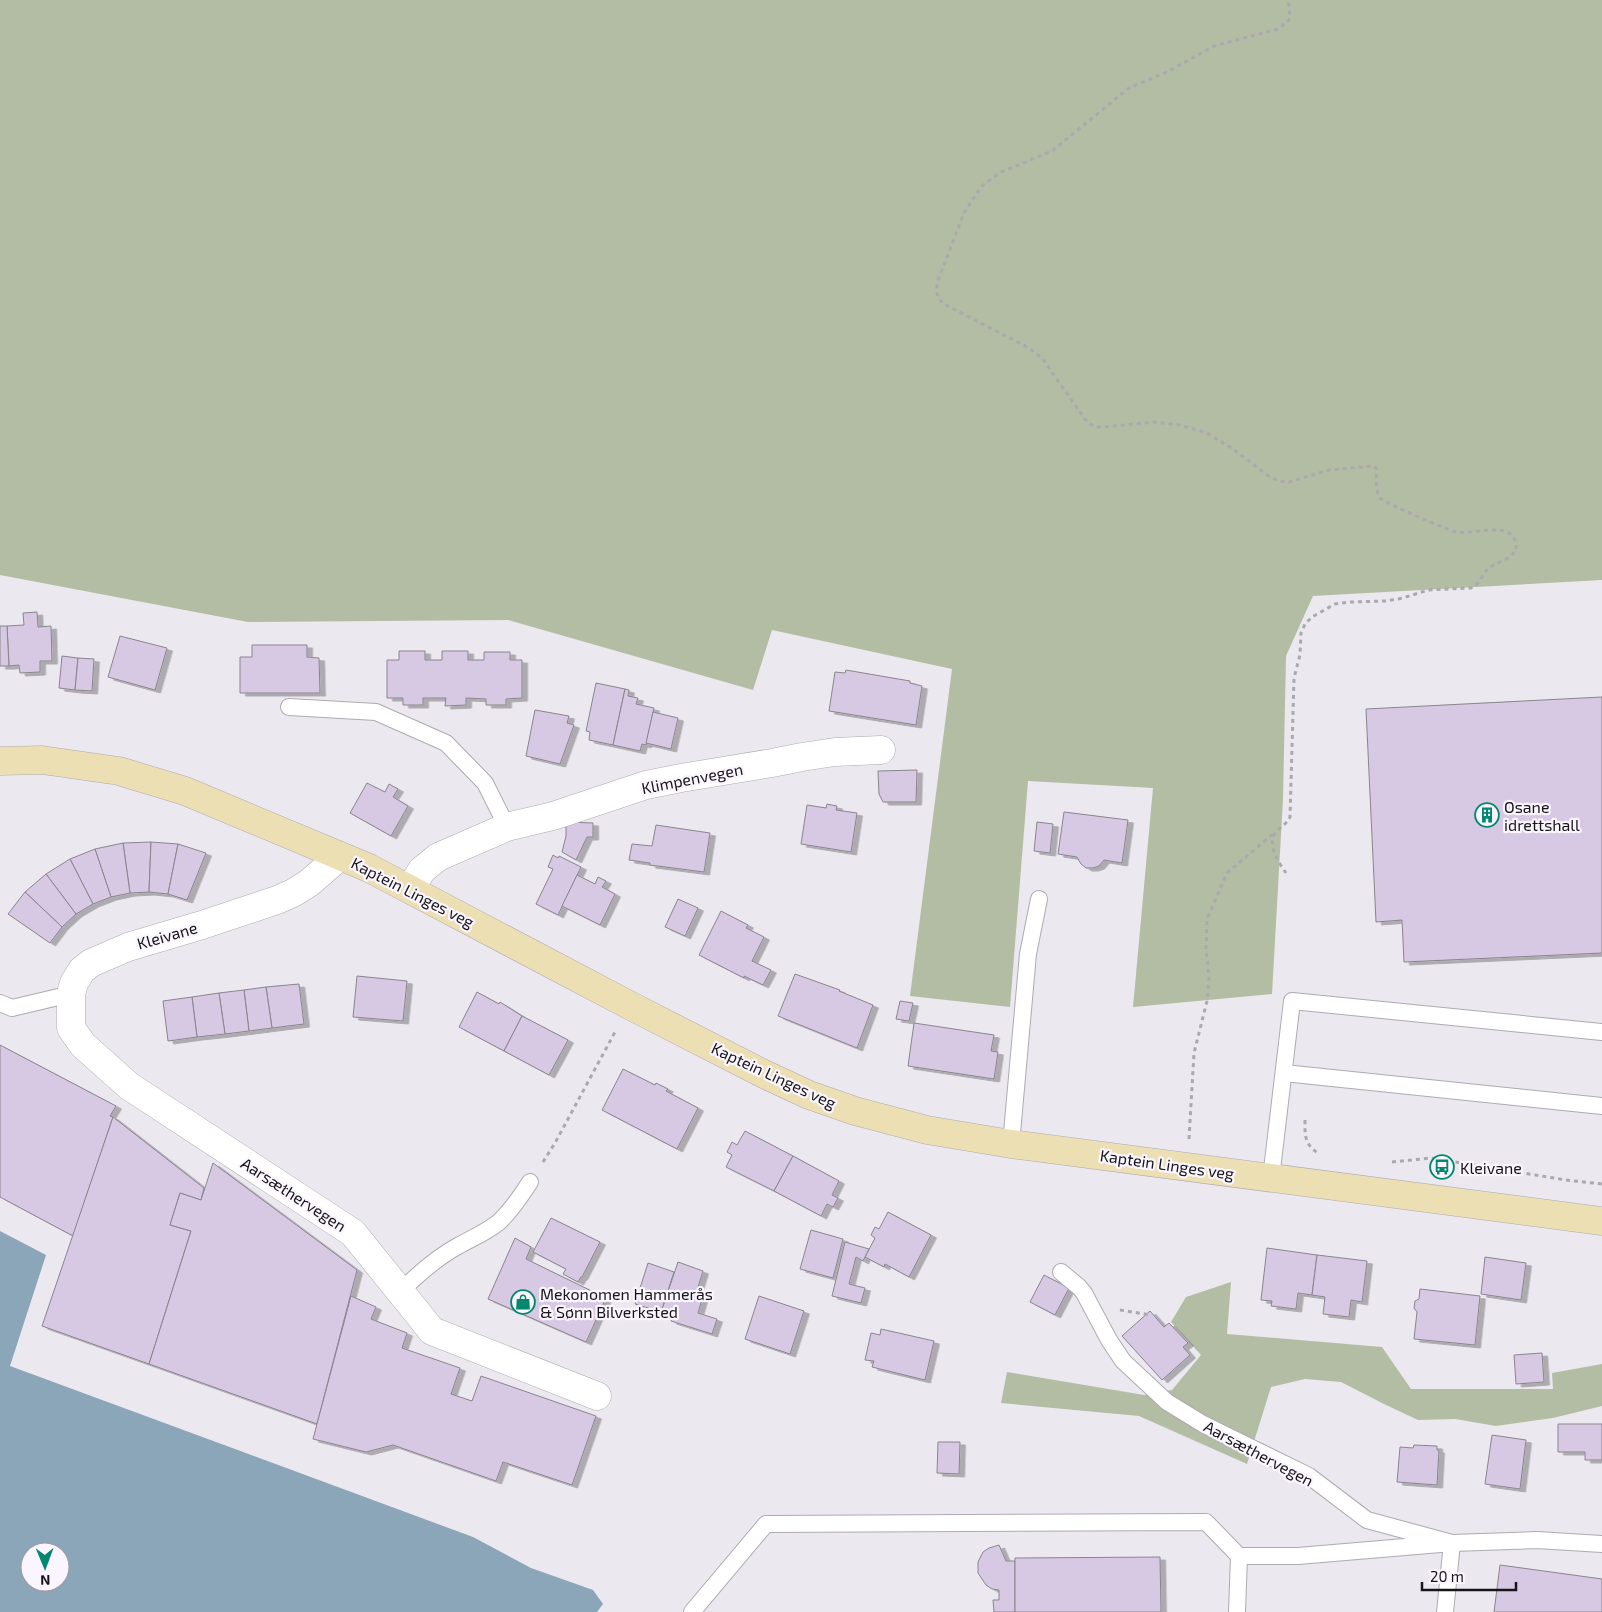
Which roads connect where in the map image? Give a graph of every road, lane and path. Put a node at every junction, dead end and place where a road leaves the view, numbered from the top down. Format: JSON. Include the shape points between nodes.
{"nodes":[{"id":1,"x":1287,"y":0,"type":"edge"},
{"id":2,"x":289,"y":707,"type":"dead end"},
{"id":3,"x":880,"y":750,"type":"dead end"},
{"id":4,"x":0,"y":761,"type":"edge"},
{"id":5,"x":507,"y":827,"type":"junction"},
{"id":6,"x":1276,"y":832,"type":"junction"},
{"id":7,"x":340,"y":856,"type":"junction"},
{"id":8,"x":1286,"y":873,"type":"dead end"},
{"id":9,"x":410,"y":889,"type":"junction"},
{"id":10,"x":1040,"y":899,"type":"dead end"},
{"id":11,"x":71,"y":994,"type":"junction"},
{"id":12,"x":0,"y":1003,"type":"edge"},
{"id":13,"x":629,"y":1005,"type":"junction"},
{"id":14,"x":1602,"y":1032,"type":"edge"},
{"id":15,"x":1284,"y":1073,"type":"junction"},
{"id":16,"x":1308,"y":1076,"type":"junction"},
{"id":17,"x":1602,"y":1106,"type":"edge"},
{"id":18,"x":1011,"y":1144,"type":"junction"},
{"id":19,"x":1319,"y":1154,"type":"dead end"},
{"id":20,"x":1384,"y":1162,"type":"dead end"},
{"id":21,"x":1187,"y":1167,"type":"junction"},
{"id":22,"x":1271,"y":1178,"type":"junction"},
{"id":23,"x":530,"y":1182,"type":"joint"},
{"id":24,"x":1602,"y":1184,"type":"edge"},
{"id":25,"x":1602,"y":1221,"type":"edge"},
{"id":26,"x":1061,"y":1272,"type":"dead end"},
{"id":27,"x":400,"y":1292,"type":"junction"},
{"id":28,"x":597,"y":1396,"type":"dead end"},
{"id":29,"x":1452,"y":1543,"type":"junction"},
{"id":30,"x":1602,"y":1544,"type":"edge"},
{"id":31,"x":1239,"y":1556,"type":"junction"},
{"id":32,"x":692,"y":1612,"type":"edge"},
{"id":33,"x":1237,"y":1612,"type":"edge"},
{"id":34,"x":1445,"y":1612,"type":"edge"}],
"edges":[{"from":1,"to":6,"type":"path","via":[[1289,20],[1278,29],[1214,46],[1129,88],[1052,151],[999,173],[981,187],[964,213],[937,283],[937,294],[942,304],[1029,348],[1042,358],[1087,422],[1095,426],[1154,422],[1207,433],[1279,481],[1289,482],[1329,470],[1372,466],[1376,468],[1378,495],[1390,505],[1450,530],[1501,530],[1513,536],[1517,543],[1516,551],[1488,568],[1471,588],[1428,590],[1386,601],[1335,604],[1305,624],[1294,678],[1290,816]]},
{"from":2,"to":5,"type":"lane","via":[[376,712],[446,742],[485,782]]},
{"from":3,"to":5,"type":"street","name":"Klimpenvegen","via":[[826,754],[682,778]]},
{"from":4,"to":7,"type":"main road","name":"Kaptein Linges veg","via":[[42,760],[119,771],[185,792]]},
{"from":5,"to":9,"type":"street","name":"Klimpenvegen","via":[[438,858],[422,870]]},
{"from":6,"to":8,"type":"path","via":[[1274,848]]},
{"from":6,"to":21,"type":"path","via":[[1227,873],[1208,919],[1208,993],[1194,1054]]},
{"from":7,"to":9,"type":"main road","name":"Kaptein Linges veg"},
{"from":7,"to":11,"type":"street","name":"Kleivane","via":[[309,883],[277,900],[128,947],[91,963],[82,970]]},
{"from":9,"to":13,"type":"main road","name":"Kaptein Linges veg"},
{"from":10,"to":18,"type":"lane","via":[[1028,954]]},
{"from":11,"to":12,"type":"lane","via":[[12,1008]]},
{"from":11,"to":27,"type":"street","name":"Aarsæthervegen","via":[[71,1028],[83,1045],[129,1086],[353,1232]]},
{"from":13,"to":18,"type":"main road","name":"Kaptein Linges veg","via":[[809,1095],[927,1130]]},
{"from":13,"to":23,"type":"path","via":[[555,1143]]},
{"from":14,"to":15,"type":"lane","via":[[1292,1001]]},
{"from":15,"to":16,"type":"lane"},
{"from":15,"to":22,"type":"lane"},
{"from":16,"to":17,"type":"lane"},
{"from":16,"to":19,"type":"path","via":[[1304,1138]]},
{"from":18,"to":21,"type":"main road","name":"Kaptein Linges veg"},
{"from":20,"to":24,"type":"path","via":[[1432,1158]]},
{"from":21,"to":22,"type":"main road","name":"Kaptein Linges veg"},
{"from":22,"to":25,"type":"main road","name":"Kaptein Linges veg"},
{"from":23,"to":27,"type":"lane","via":[[498,1223],[424,1268]]},
{"from":26,"to":29,"type":"lane","name":"Aarsæthervegen","via":[[1084,1293],[1123,1361],[1167,1402],[1309,1476],[1367,1520]]},
{"from":27,"to":28,"type":"street","name":"Aarsæthervegen","via":[[432,1331]]},
{"from":29,"to":30,"type":"lane","name":"Aarsæthervegen","via":[[1537,1540]]},
{"from":29,"to":31,"type":"lane","via":[[1298,1556]]},
{"from":29,"to":34,"type":"lane"},
{"from":31,"to":32,"type":"lane","via":[[1206,1522],[766,1524]]},
{"from":31,"to":33,"type":"lane"}]}
